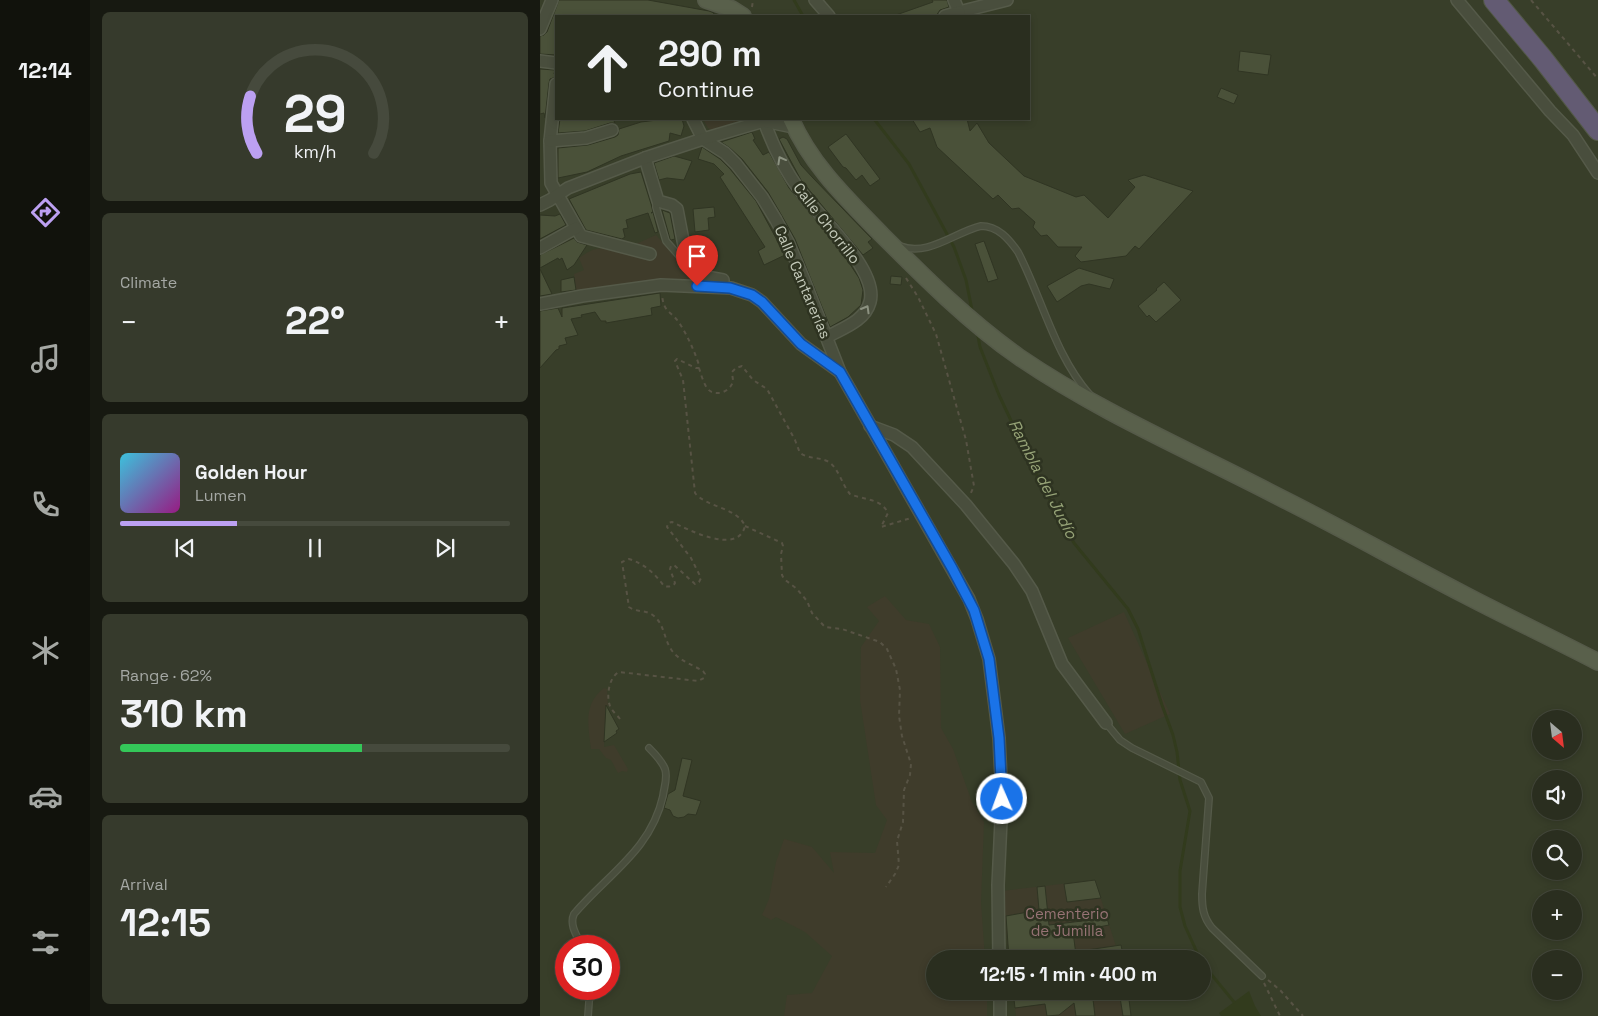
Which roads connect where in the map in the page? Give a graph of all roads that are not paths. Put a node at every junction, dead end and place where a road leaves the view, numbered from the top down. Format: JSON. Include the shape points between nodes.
{"nodes":[{"id":1,"x":552,"y":0,"type":"edge"},
{"id":2,"x":743,"y":0,"type":"edge"},
{"id":3,"x":816,"y":0,"type":"edge"},
{"id":4,"x":954,"y":0,"type":"edge"},
{"id":5,"x":1007,"y":0,"type":"edge"},
{"id":6,"x":1457,"y":0,"type":"edge"},
{"id":7,"x":1494,"y":0,"type":"edge"},
{"id":8,"x":716,"y":1,"type":"edge"},
{"id":9,"x":959,"y":12,"type":"junction"},
{"id":10,"x":741,"y":15,"type":"edge"},
{"id":11,"x":748,"y":15,"type":"edge"},
{"id":12,"x":828,"y":15,"type":"edge"},
{"id":13,"x":948,"y":15,"type":"edge"},
{"id":14,"x":540,"y":29,"type":"edge"},
{"id":15,"x":540,"y":61,"type":"edge"},
{"id":16,"x":555,"y":63,"type":"edge"},
{"id":17,"x":555,"y":94,"type":"edge"},
{"id":18,"x":694,"y":120,"type":"edge"},
{"id":19,"x":792,"y":121,"type":"edge"},
{"id":20,"x":764,"y":122,"type":"junction"},
{"id":21,"x":612,"y":130,"type":"dead end"},
{"id":22,"x":1598,"y":130,"type":"edge"},
{"id":23,"x":703,"y":139,"type":"junction"},
{"id":24,"x":550,"y":141,"type":"junction"},
{"id":25,"x":645,"y":158,"type":"junction"},
{"id":26,"x":1598,"y":173,"type":"edge"},
{"id":27,"x":558,"y":195,"type":"junction"},
{"id":28,"x":656,"y":198,"type":"junction"},
{"id":29,"x":540,"y":205,"type":"edge"},
{"id":30,"x":576,"y":228,"type":"junction"},
{"id":31,"x":887,"y":239,"type":"junction"},
{"id":32,"x":540,"y":248,"type":"edge"},
{"id":33,"x":650,"y":254,"type":"dead end"},
{"id":34,"x":696,"y":275,"type":"junction"},
{"id":35,"x":722,"y":287,"type":"junction"},
{"id":36,"x":540,"y":304,"type":"edge"},
{"id":37,"x":827,"y":337,"type":"junction"},
{"id":38,"x":840,"y":372,"type":"junction"},
{"id":39,"x":1100,"y":406,"type":"junction"},
{"id":40,"x":870,"y":426,"type":"junction"},
{"id":41,"x":1598,"y":662,"type":"edge"},
{"id":42,"x":1106,"y":723,"type":"joint"},
{"id":43,"x":649,"y":748,"type":"dead end"},
{"id":44,"x":577,"y":935,"type":"edge"},
{"id":45,"x":1000,"y":950,"type":"edge"},
{"id":46,"x":1262,"y":976,"type":"road end"},
{"id":47,"x":589,"y":1000,"type":"edge"},
{"id":48,"x":1000,"y":1000,"type":"edge"},
{"id":49,"x":588,"y":1016,"type":"edge"},
{"id":50,"x":1000,"y":1016,"type":"edge"}],
"edges":[{"from":1,"to":14,"type":"street"},
{"from":2,"to":11,"type":"main road"},
{"from":3,"to":12,"type":"street"},
{"from":4,"to":9,"type":"street"},
{"from":5,"to":9,"type":"street"},
{"from":6,"to":26,"type":"street","via":[[1573,135]]},
{"from":7,"to":22,"type":"highway"},
{"from":8,"to":10,"type":"main road"},
{"from":9,"to":13,"type":"street"},
{"from":15,"to":16,"type":"street"},
{"from":17,"to":24,"type":"street"},
{"from":18,"to":23,"type":"street"},
{"from":19,"to":20,"type":"street","via":[[788,126]]},
{"from":19,"to":31,"type":"main road","via":[[823,173]]},
{"from":20,"to":23,"type":"street"},
{"from":37,"to":20,"type":"street","name":"Calle Chorrillo","one_way":true,"via":[[863,316],[870,302],[871,290],[850,250],[793,181]]},
{"from":21,"to":24,"type":"street","via":[[586,138]]},
{"from":23,"to":25,"type":"street"},
{"from":23,"to":37,"type":"street","name":"Calle Cantarerías","via":[[736,164],[776,220]]},
{"from":24,"to":27,"type":"street","via":[[551,183]]},
{"from":25,"to":27,"type":"street","via":[[568,188]]},
{"from":25,"to":28,"type":"street"},
{"from":27,"to":29,"type":"street"},
{"from":27,"to":30,"type":"street"},
{"from":28,"to":34,"type":"lane","via":[[668,244]]},
{"from":28,"to":34,"type":"street","via":[[662,204],[677,209],[685,251]]},
{"from":30,"to":32,"type":"street"},
{"from":30,"to":33,"type":"street","via":[[583,238]]},
{"from":31,"to":39,"type":"main road","via":[[910,271],[988,333],[1055,380]]},
{"from":31,"to":39,"type":"lane","via":[[907,248],[928,247],[981,226],[998,231],[1012,243],[1023,262],[1069,367]]},
{"from":34,"to":35,"type":"street","via":[[723,280]]},
{"from":35,"to":36,"type":"street","via":[[661,285]]},
{"from":35,"to":38,"type":"street","via":[[743,291],[762,302],[801,344]]},
{"from":37,"to":38,"type":"street","name":"Calle Cantarerías"},
{"from":38,"to":40,"type":"street","name":"Calle Cantarerías"},
{"from":39,"to":41,"type":"main road"},
{"from":40,"to":42,"type":"street","via":[[894,435],[912,447],[966,505],[1014,564],[1032,591],[1062,664]]},
{"from":40,"to":45,"type":"street","name":"Calle Cantarerías","via":[[969,599],[981,632],[990,669],[999,738],[1002,807],[998,885]]},
{"from":42,"to":46,"type":"lane","via":[[1120,740],[1201,782],[1210,798],[1202,908],[1212,928]]},
{"from":43,"to":44,"type":"lane","via":[[666,771],[660,812],[632,856],[574,914],[573,927]]},
{"from":47,"to":49,"type":"lane"},
{"from":48,"to":50,"type":"street"}]}
